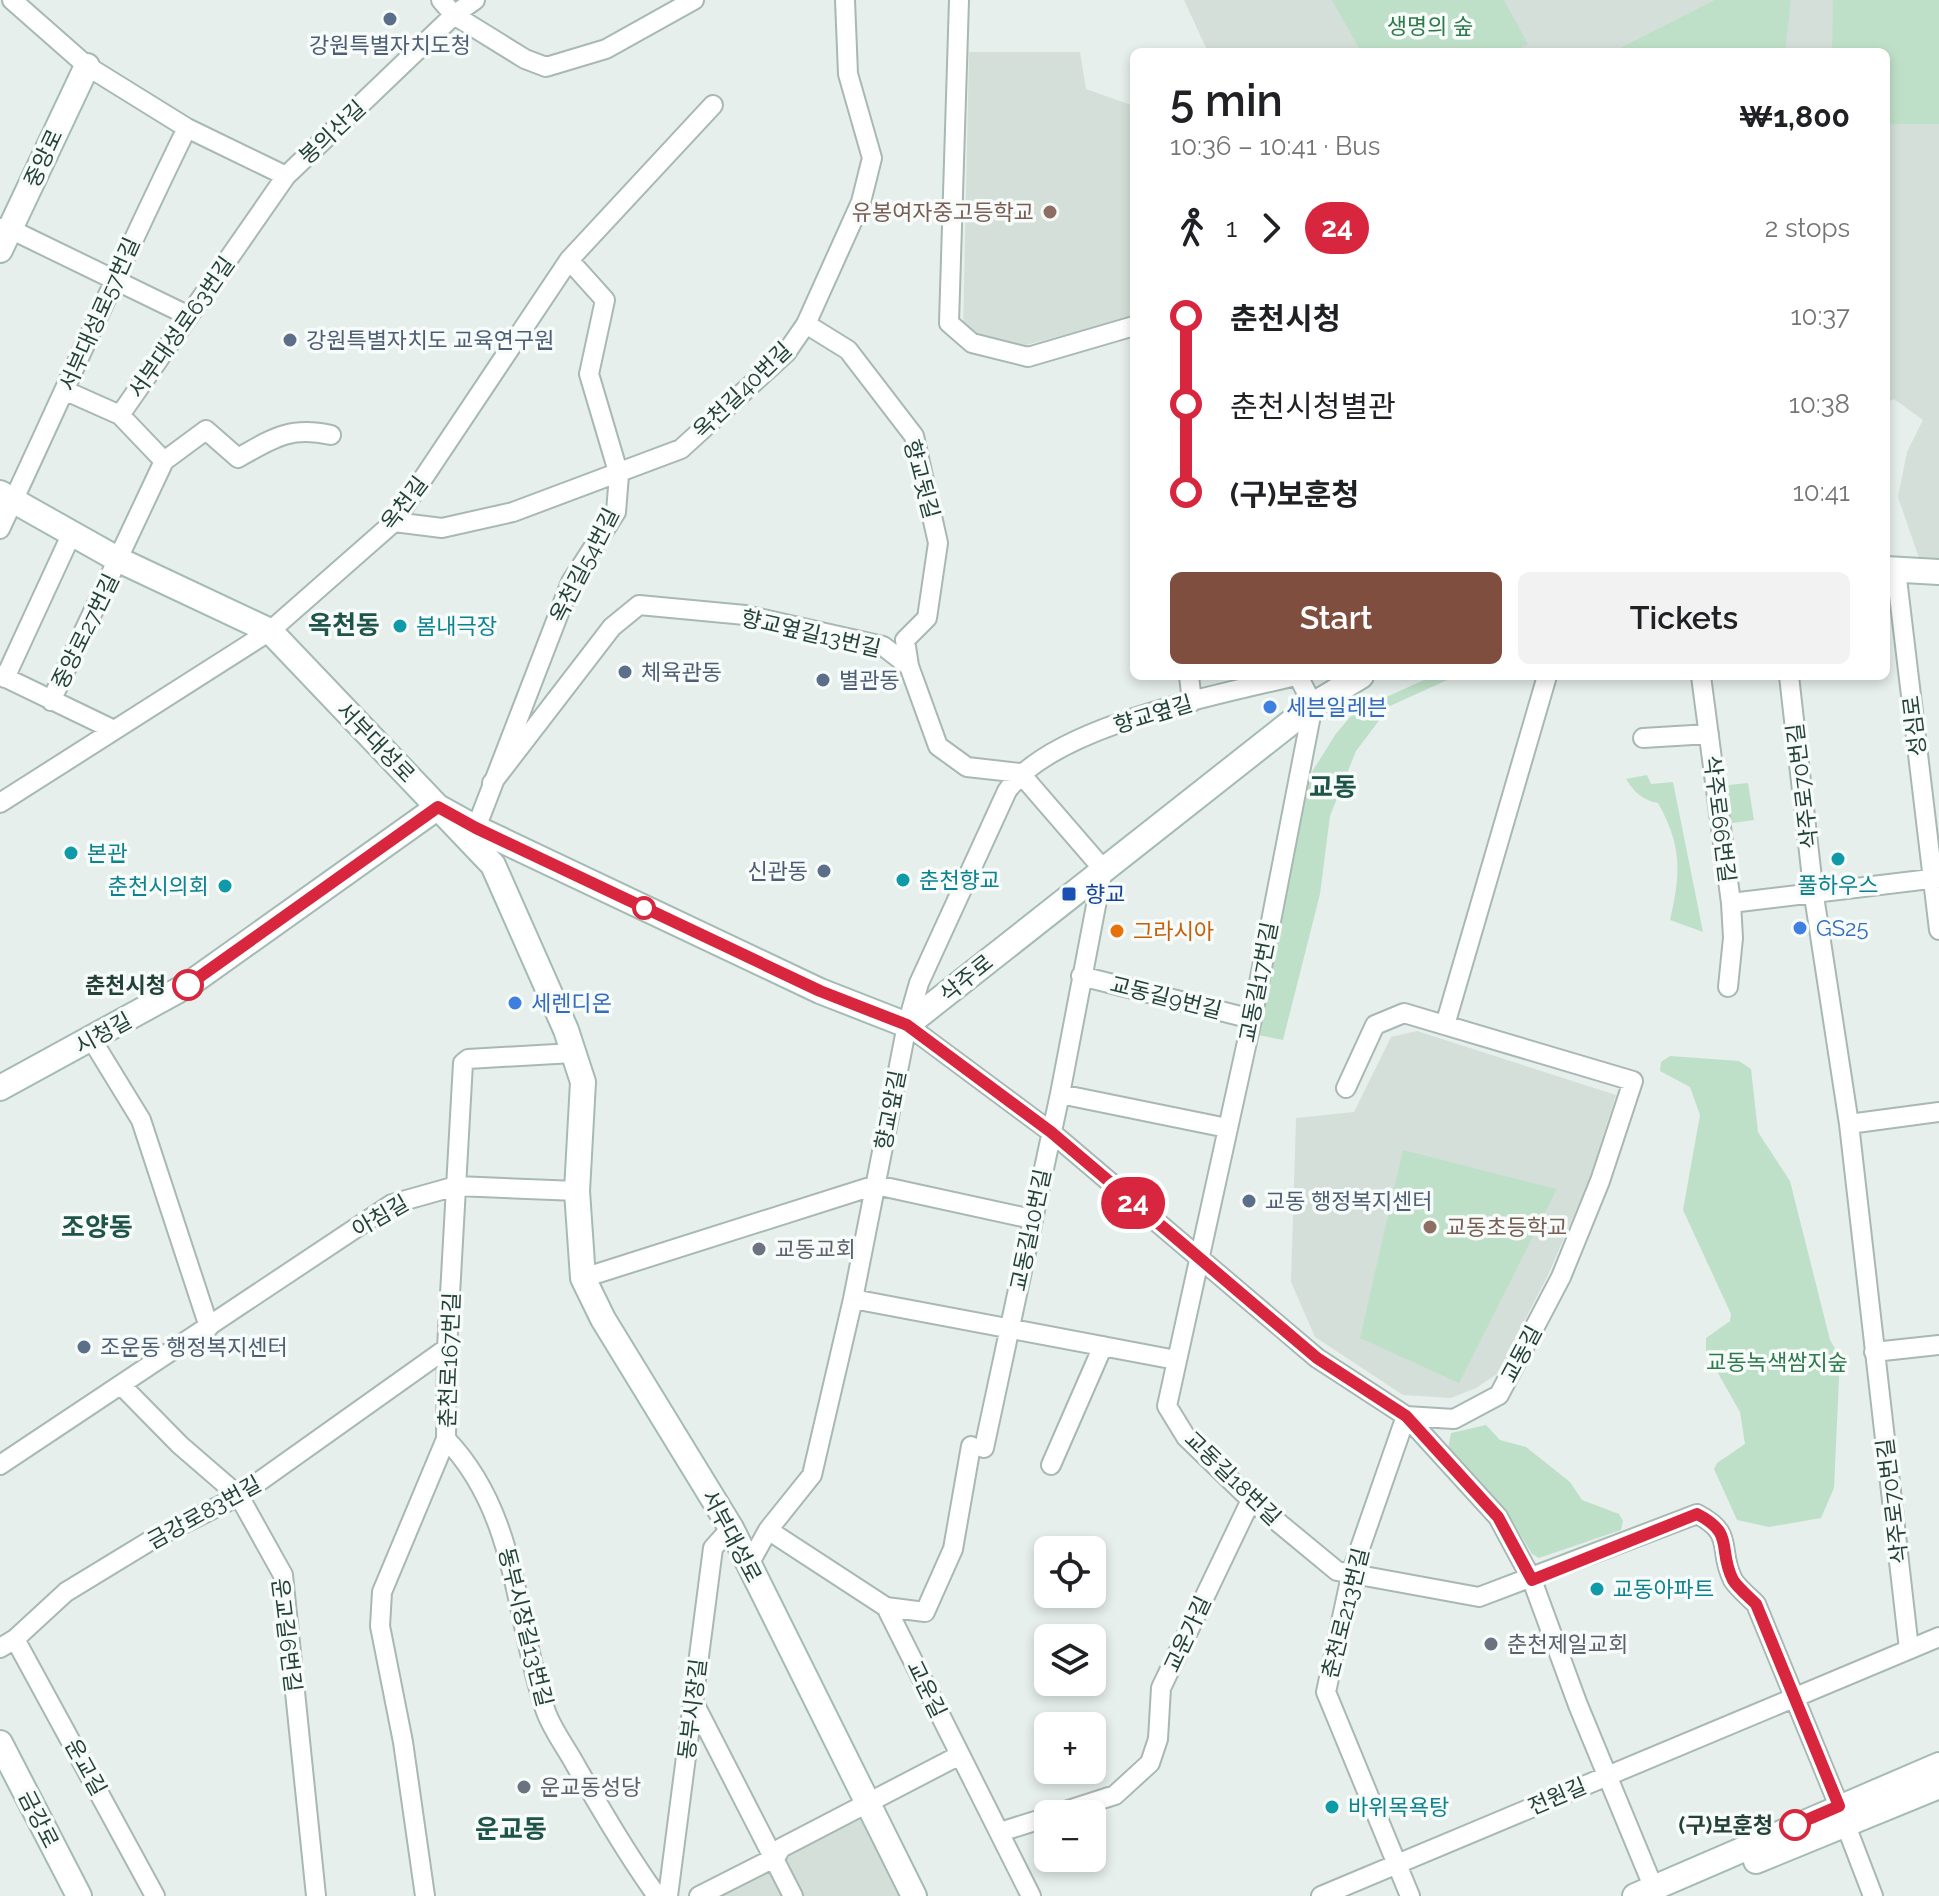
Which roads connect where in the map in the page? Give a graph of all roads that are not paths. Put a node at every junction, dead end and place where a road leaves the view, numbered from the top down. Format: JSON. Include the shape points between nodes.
{"nodes":[{"id":1,"x":12,"y":0,"type":"edge"},
{"id":2,"x":441,"y":0,"type":"edge"},
{"id":3,"x":475,"y":0,"type":"edge"},
{"id":4,"x":694,"y":0,"type":"edge"},
{"id":5,"x":845,"y":0,"type":"edge"},
{"id":6,"x":959,"y":0,"type":"edge"},
{"id":7,"x":454,"y":15,"type":"junction"},
{"id":8,"x":87,"y":66,"type":"junction"},
{"id":9,"x":713,"y":105,"type":"dead end"},
{"id":10,"x":187,"y":128,"type":"junction"},
{"id":11,"x":286,"y":176,"type":"junction"},
{"id":12,"x":3,"y":236,"type":"edge"},
{"id":13,"x":569,"y":260,"type":"junction"},
{"id":14,"x":112,"y":279,"type":"junction"},
{"id":15,"x":189,"y":316,"type":"junction"},
{"id":16,"x":806,"y":324,"type":"junction"},
{"id":17,"x":1130,"y":327,"type":"edge"},
{"id":18,"x":66,"y":391,"type":"junction"},
{"id":19,"x":120,"y":415,"type":"junction"},
{"id":20,"x":331,"y":435,"type":"dead end"},
{"id":21,"x":164,"y":461,"type":"junction"},
{"id":22,"x":619,"y":475,"type":"junction"},
{"id":23,"x":6,"y":497,"type":"edge"},
{"id":24,"x":394,"y":522,"type":"junction"},
{"id":25,"x":0,"y":529,"type":"edge"},
{"id":26,"x":71,"y":535,"type":"junction"},
{"id":27,"x":119,"y":560,"type":"junction"},
{"id":28,"x":1891,"y":570,"type":"edge"},
{"id":29,"x":1939,"y":572,"type":"edge"},
{"id":30,"x":270,"y":631,"type":"junction"},
{"id":31,"x":909,"y":666,"type":"junction"},
{"id":32,"x":3,"y":677,"type":"edge"},
{"id":33,"x":1189,"y":680,"type":"edge"},
{"id":34,"x":1280,"y":680,"type":"edge"},
{"id":35,"x":1298,"y":680,"type":"edge"},
{"id":36,"x":1354,"y":680,"type":"edge"},
{"id":37,"x":1546,"y":680,"type":"edge"},
{"id":38,"x":1702,"y":680,"type":"edge"},
{"id":39,"x":1789,"y":680,"type":"edge"},
{"id":40,"x":51,"y":701,"type":"junction"},
{"id":41,"x":1192,"y":702,"type":"junction"},
{"id":42,"x":1313,"y":705,"type":"junction"},
{"id":43,"x":114,"y":730,"type":"junction"},
{"id":44,"x":1709,"y":734,"type":"junction"},
{"id":45,"x":1643,"y":738,"type":"dead end"},
{"id":46,"x":1020,"y":773,"type":"junction"},
{"id":47,"x":492,"y":783,"type":"junction"},
{"id":48,"x":0,"y":803,"type":"edge"},
{"id":49,"x":438,"y":807,"type":"junction"},
{"id":50,"x":476,"y":828,"type":"junction"},
{"id":51,"x":1103,"y":869,"type":"junction"},
{"id":52,"x":1936,"y":878,"type":"edge"},
{"id":53,"x":1814,"y":896,"type":"junction"},
{"id":54,"x":1731,"y":903,"type":"junction"},
{"id":55,"x":1939,"y":930,"type":"edge"},
{"id":56,"x":1081,"y":976,"type":"junction"},
{"id":57,"x":1728,"y":987,"type":"dead end"},
{"id":58,"x":1252,"y":1019,"type":"junction"},
{"id":59,"x":907,"y":1025,"type":"junction"},
{"id":60,"x":1445,"y":1025,"type":"junction"},
{"id":61,"x":92,"y":1040,"type":"junction"},
{"id":62,"x":573,"y":1053,"type":"junction"},
{"id":63,"x":0,"y":1088,"type":"edge"},
{"id":64,"x":1346,"y":1088,"type":"dead end"},
{"id":65,"x":1060,"y":1094,"type":"junction"},
{"id":66,"x":1939,"y":1112,"type":"edge"},
{"id":67,"x":1849,"y":1124,"type":"junction"},
{"id":68,"x":1227,"y":1128,"type":"junction"},
{"id":69,"x":1051,"y":1132,"type":"junction"},
{"id":70,"x":876,"y":1185,"type":"junction"},
{"id":71,"x":456,"y":1186,"type":"junction"},
{"id":72,"x":577,"y":1191,"type":"junction"},
{"id":73,"x":1032,"y":1219,"type":"junction"},
{"id":74,"x":1197,"y":1258,"type":"junction"},
{"id":75,"x":583,"y":1278,"type":"junction"},
{"id":76,"x":853,"y":1299,"type":"junction"},
{"id":77,"x":209,"y":1327,"type":"junction"},
{"id":78,"x":1009,"y":1328,"type":"junction"},
{"id":79,"x":1939,"y":1345,"type":"edge"},
{"id":80,"x":1103,"y":1346,"type":"junction"},
{"id":81,"x":447,"y":1348,"type":"junction"},
{"id":82,"x":1874,"y":1352,"type":"junction"},
{"id":83,"x":1176,"y":1360,"type":"junction"},
{"id":84,"x":122,"y":1386,"type":"junction"},
{"id":85,"x":1406,"y":1416,"type":"junction"},
{"id":86,"x":446,"y":1439,"type":"junction"},
{"id":87,"x":0,"y":1465,"type":"edge"},
{"id":88,"x":1051,"y":1465,"type":"dead end"},
{"id":89,"x":239,"y":1496,"type":"junction"},
{"id":90,"x":1251,"y":1500,"type":"junction"},
{"id":91,"x":731,"y":1528,"type":"junction"},
{"id":92,"x":768,"y":1530,"type":"junction"},
{"id":93,"x":748,"y":1566,"type":"junction"},
{"id":94,"x":1352,"y":1571,"type":"junction"},
{"id":95,"x":1532,"y":1580,"type":"junction"},
{"id":96,"x":886,"y":1607,"type":"junction"},
{"id":97,"x":1939,"y":1637,"type":"edge"},
{"id":98,"x":8,"y":1643,"type":"edge"},
{"id":99,"x":1909,"y":1649,"type":"junction"},
{"id":100,"x":1793,"y":1697,"type":"junction"},
{"id":101,"x":693,"y":1701,"type":"junction"},
{"id":102,"x":0,"y":1743,"type":"edge"},
{"id":103,"x":960,"y":1755,"type":"junction"},
{"id":104,"x":1939,"y":1765,"type":"edge"},
{"id":105,"x":1607,"y":1775,"type":"junction"},
{"id":106,"x":1939,"y":1786,"type":"edge"},
{"id":107,"x":1099,"y":1800,"type":"edge"},
{"id":108,"x":868,"y":1802,"type":"junction"},
{"id":109,"x":1842,"y":1814,"type":"junction"},
{"id":110,"x":1034,"y":1821,"type":"edge"},
{"id":111,"x":1000,"y":1832,"type":"junction"},
{"id":112,"x":776,"y":1857,"type":"junction"},
{"id":113,"x":1396,"y":1864,"type":"junction"},
{"id":114,"x":1655,"y":1894,"type":"edge"},
{"id":115,"x":79,"y":1896,"type":"edge"},
{"id":116,"x":155,"y":1896,"type":"edge"},
{"id":117,"x":316,"y":1896,"type":"edge"},
{"id":118,"x":425,"y":1896,"type":"edge"},
{"id":119,"x":657,"y":1896,"type":"edge"},
{"id":120,"x":668,"y":1896,"type":"edge"},
{"id":121,"x":699,"y":1896,"type":"edge"},
{"id":122,"x":793,"y":1896,"type":"edge"},
{"id":123,"x":914,"y":1896,"type":"edge"},
{"id":124,"x":1031,"y":1896,"type":"edge"},
{"id":125,"x":1321,"y":1896,"type":"edge"},
{"id":126,"x":1410,"y":1896,"type":"edge"},
{"id":127,"x":1873,"y":1896,"type":"edge"}],
"edges":[{"from":1,"to":8,"type":"street","name":"봉의산길"},
{"from":2,"to":7,"type":"street"},
{"from":3,"to":7,"type":"street","name":"봉의산길"},
{"from":4,"to":7,"type":"street","via":[[606,49],[546,67]]},
{"from":5,"to":16,"type":"street","name":"옥천길40번길","via":[[848,74],[872,158],[861,202]]},
{"from":6,"to":17,"type":"street","via":[[949,323],[972,343],[1028,357]]},
{"from":7,"to":11,"type":"street","name":"봉의산길"},
{"from":8,"to":10,"type":"street","name":"봉의산길"},
{"from":8,"to":12,"type":"street","name":"중앙로"},
{"from":9,"to":13,"type":"street","name":"옥천길"},
{"from":10,"to":11,"type":"street","name":"봉의산길"},
{"from":10,"to":14,"type":"street","name":"서부대성로57번길"},
{"from":11,"to":15,"type":"street","name":"서부대성로63번길"},
{"from":12,"to":14,"type":"street"},
{"from":13,"to":22,"type":"street","name":"옥천길54번길","via":[[605,300],[589,374]]},
{"from":13,"to":24,"type":"street","name":"옥천길"},
{"from":14,"to":15,"type":"street"},
{"from":14,"to":18,"type":"street","name":"서부대성로57번길"},
{"from":15,"to":19,"type":"street","name":"서부대성로63번길"},
{"from":16,"to":22,"type":"street","name":"옥천길40번길","via":[[786,353],[681,449]]},
{"from":16,"to":31,"type":"street","name":"향교뒷길","via":[[848,350],[914,436],[938,543],[927,618],[905,640]]},
{"from":18,"to":19,"type":"street"},
{"from":18,"to":23,"type":"street","name":"서부대성로57번길"},
{"from":19,"to":21,"type":"street","name":"서부대성로63번길"},
{"from":20,"to":21,"type":"street","via":[[280,434],[238,458],[206,430]]},
{"from":21,"to":27,"type":"street"},
{"from":22,"to":24,"type":"street","name":"옥천길40번길","via":[[513,512],[442,528]]},
{"from":22,"to":47,"type":"street","name":"옥천길54번길","via":[[616,512],[571,582]]},
{"from":23,"to":25,"type":"street"},
{"from":23,"to":26,"type":"street","name":"서부대성로"},
{"from":24,"to":30,"type":"street","name":"옥천길"},
{"from":26,"to":27,"type":"street","name":"서부대성로"},
{"from":26,"to":32,"type":"street","name":"중앙로27번길"},
{"from":27,"to":30,"type":"street","name":"서부대성로"},
{"from":27,"to":40,"type":"street","name":"중앙로27번길"},
{"from":28,"to":29,"type":"street"},
{"from":28,"to":52,"type":"street","name":"성심로"},
{"from":30,"to":43,"type":"street","name":"옥천길"},
{"from":30,"to":49,"type":"street","name":"서부대성로"},
{"from":31,"to":46,"type":"street","name":"향교옆길13번길","via":[[938,746],[967,767]]},
{"from":31,"to":47,"type":"street","name":"향교옆길13번길","via":[[883,646],[745,615],[639,605],[612,627]]},
{"from":32,"to":40,"type":"street","name":"중앙로27번길"},
{"from":33,"to":41,"type":"street"},
{"from":34,"to":41,"type":"street","name":"향교옆길"},
{"from":35,"to":42,"type":"street"},
{"from":36,"to":42,"type":"street","name":"삭주로"},
{"from":37,"to":60,"type":"street"},
{"from":38,"to":44,"type":"street","name":"삭주로66번길"},
{"from":39,"to":53,"type":"street","name":"삭주로70번길"},
{"from":40,"to":43,"type":"street","name":"중앙로27번길"},
{"from":41,"to":46,"type":"street","name":"향교옆길","via":[[1090,733]]},
{"from":42,"to":51,"type":"street","name":"삭주로"},
{"from":42,"to":58,"type":"street","name":"교동길17번길"},
{"from":43,"to":48,"type":"street","name":"옥천길"},
{"from":44,"to":45,"type":"street","name":"삭주로66번길"},
{"from":44,"to":54,"type":"street","name":"삭주로66번길"},
{"from":46,"to":51,"type":"street"},
{"from":46,"to":59,"type":"street","name":"향교앞길","via":[[919,983]]},
{"from":47,"to":50,"type":"street","name":"옥천길54번길"},
{"from":49,"to":50,"type":"street"},
{"from":49,"to":61,"type":"street","name":"시청길","via":[[188,985]]},
{"from":49,"to":62,"type":"street","name":"서부대성로","via":[[493,865]]},
{"from":50,"to":59,"type":"street","via":[[820,991]]},
{"from":51,"to":56,"type":"street","name":"교동길9번길"},
{"from":51,"to":59,"type":"street","name":"삭주로"},
{"from":52,"to":53,"type":"street"},
{"from":52,"to":55,"type":"street","name":"성심로"},
{"from":53,"to":54,"type":"street","name":"삭주로66번길"},
{"from":53,"to":67,"type":"street","name":"삭주로70번길"},
{"from":54,"to":57,"type":"street","name":"삭주로66번길"},
{"from":56,"to":58,"type":"street","name":"교동길9번길"},
{"from":56,"to":65,"type":"street","name":"교동길9번길"},
{"from":58,"to":68,"type":"street","name":"교동길17번길"},
{"from":59,"to":69,"type":"street","name":"교동길"},
{"from":59,"to":70,"type":"street","name":"향교앞길"},
{"from":60,"to":64,"type":"street","name":"교동길","via":[[1404,1013],[1384,1018],[1375,1025]]},
{"from":60,"to":85,"type":"street","name":"교동길","via":[[1633,1081],[1561,1277],[1499,1395],[1454,1419]]},
{"from":61,"to":63,"type":"street","name":"시청길"},
{"from":61,"to":77,"type":"street","via":[[141,1120]]},
{"from":62,"to":71,"type":"street","name":"춘천로167번길","via":[[463,1063]]},
{"from":62,"to":72,"type":"street","name":"서부대성로","via":[[583,1082]]},
{"from":65,"to":68,"type":"street"},
{"from":65,"to":69,"type":"street","name":"교동길9번길"},
{"from":66,"to":67,"type":"street"},
{"from":67,"to":82,"type":"street","name":"삭주로70번길"},
{"from":68,"to":74,"type":"street","name":"교동길17번길"},
{"from":69,"to":73,"type":"street","name":"교동길10번길"},
{"from":69,"to":74,"type":"street","name":"교동길"},
{"from":70,"to":73,"type":"street"},
{"from":70,"to":75,"type":"street"},
{"from":70,"to":76,"type":"street","name":"향교앞길"},
{"from":71,"to":72,"type":"street","name":"아침길"},
{"from":71,"to":77,"type":"street","name":"아침길","via":[[392,1204]]},
{"from":71,"to":81,"type":"street","name":"춘천로167번길"},
{"from":72,"to":75,"type":"street","name":"서부대성로"},
{"from":73,"to":78,"type":"street","name":"교동길10번길"},
{"from":74,"to":83,"type":"street","name":"교동길18번길"},
{"from":74,"to":85,"type":"street","name":"교동길","via":[[1317,1358]]},
{"from":75,"to":91,"type":"street","name":"서부대성로"},
{"from":76,"to":78,"type":"street"},
{"from":76,"to":92,"type":"street","name":"향교앞길","via":[[812,1475]]},
{"from":77,"to":84,"type":"street","name":"아침길"},
{"from":78,"to":80,"type":"street"},
{"from":78,"to":96,"type":"street","name":"교동길10번길","via":[[953,1549],[925,1612]]},
{"from":79,"to":82,"type":"street"},
{"from":80,"to":83,"type":"street"},
{"from":80,"to":88,"type":"street"},
{"from":81,"to":86,"type":"street","name":"춘천로167번길"},
{"from":81,"to":89,"type":"street","name":"금강로83번길"},
{"from":82,"to":99,"type":"street","name":"삭주로70번길"},
{"from":83,"to":90,"type":"street","name":"교동길18번길","via":[[1167,1406],[1186,1437]]},
{"from":84,"to":87,"type":"street","name":"아침길"},
{"from":84,"to":89,"type":"street","name":"운교길6번길"},
{"from":85,"to":94,"type":"street","name":"춘천로213번길"},
{"from":85,"to":95,"type":"street","via":[[1498,1517]]},
{"from":86,"to":118,"type":"street","name":"춘천로167번길","via":[[382,1592],[380,1626]]},
{"from":86,"to":119,"type":"street","name":"동부시장길13번길","via":[[489,1500],[510,1556],[547,1714],[621,1845]]},
{"from":89,"to":98,"type":"street","name":"금강로83번길","via":[[153,1539],[66,1592]]},
{"from":89,"to":117,"type":"street","name":"운교길6번길","via":[[283,1575]]},
{"from":90,"to":94,"type":"street","name":"교동길18번길","via":[[1337,1571]]},
{"from":90,"to":107,"type":"street","name":"교운가길","via":[[1161,1688],[1158,1739],[1150,1763],[1115,1795]]},
{"from":91,"to":93,"type":"street","name":"서부대성로"},
{"from":91,"to":101,"type":"street","name":"동부시장길","via":[[713,1548]]},
{"from":92,"to":93,"type":"street","name":"향교앞길"},
{"from":92,"to":96,"type":"street"},
{"from":93,"to":108,"type":"street","name":"서부대성로"},
{"from":94,"to":95,"type":"street","name":"교동길18번길","via":[[1479,1597]]},
{"from":94,"to":113,"type":"street","name":"춘천로213번길","via":[[1326,1692]]},
{"from":95,"to":100,"type":"street","name":"교동길18번길","via":[[1697,1514],[1723,1533],[1734,1580],[1756,1604]]},
{"from":95,"to":105,"type":"street"},
{"from":96,"to":103,"type":"street","name":"교운길"},
{"from":97,"to":99,"type":"street","name":"전원길"},
{"from":98,"to":116,"type":"street","name":"운교길"},
{"from":99,"to":100,"type":"street","name":"전원길"},
{"from":100,"to":105,"type":"street","name":"전원길"},
{"from":100,"to":109,"type":"street"},
{"from":101,"to":112,"type":"street"},
{"from":101,"to":120,"type":"street","name":"동부시장길"},
{"from":102,"to":115,"type":"street","name":"금강로"},
{"from":103,"to":108,"type":"street"},
{"from":103,"to":111,"type":"street","name":"교운길"},
{"from":104,"to":109,"type":"street"},
{"from":105,"to":113,"type":"street","name":"전원길"},
{"from":105,"to":114,"type":"street"},
{"from":106,"to":109,"type":"street"},
{"from":108,"to":112,"type":"street","via":[[781,1848]]},
{"from":108,"to":123,"type":"street","name":"서부대성로"},
{"from":109,"to":114,"type":"street"},
{"from":109,"to":127,"type":"street"},
{"from":110,"to":111,"type":"street"},
{"from":111,"to":124,"type":"street","name":"교운길"},
{"from":112,"to":121,"type":"street"},
{"from":112,"to":122,"type":"street"},
{"from":113,"to":125,"type":"street","name":"전원길"},
{"from":113,"to":126,"type":"street","name":"춘천로213번길"}]}
